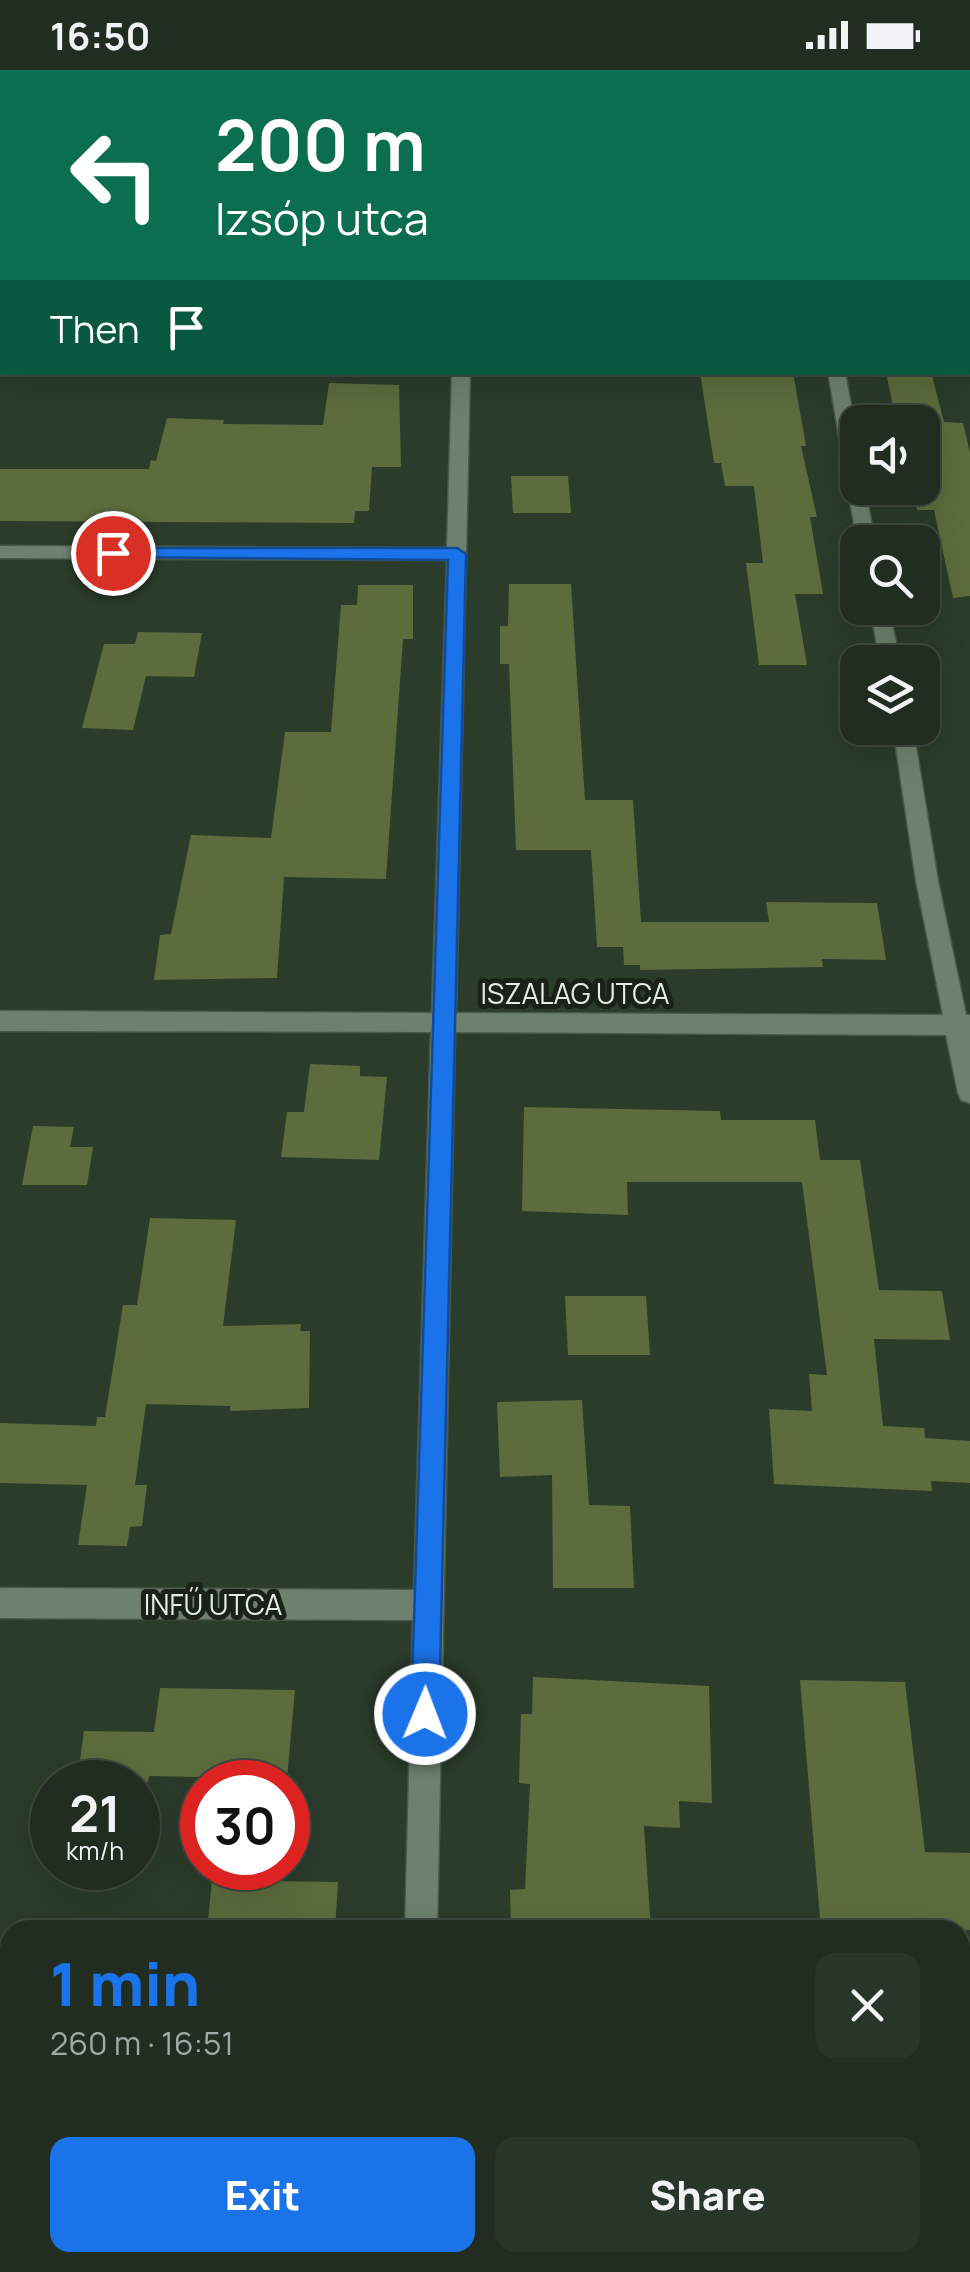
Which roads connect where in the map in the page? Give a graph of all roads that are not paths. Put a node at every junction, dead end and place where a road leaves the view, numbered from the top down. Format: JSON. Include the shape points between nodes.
{"nodes":[{"id":1,"x":462,"y":375,"type":"edge"},
{"id":2,"x":837,"y":375,"type":"edge"},
{"id":3,"x":863,"y":525,"type":"edge"},
{"id":4,"x":0,"y":552,"type":"edge"},
{"id":5,"x":457,"y":554,"type":"junction"},
{"id":6,"x":906,"y":745,"type":"edge"},
{"id":7,"x":0,"y":1021,"type":"edge"},
{"id":8,"x":446,"y":1022,"type":"junction"},
{"id":9,"x":964,"y":1025,"type":"edge"},
{"id":10,"x":970,"y":1094,"type":"edge"},
{"id":11,"x":0,"y":1603,"type":"edge"},
{"id":12,"x":426,"y":1605,"type":"junction"},
{"id":13,"x":421,"y":1920,"type":"edge"}],
"edges":[{"from":1,"to":5,"type":"street"},
{"from":2,"to":3,"type":"street"},
{"from":4,"to":5,"type":"street"},
{"from":5,"to":8,"type":"street"},
{"from":6,"to":9,"type":"street","via":[[927,881]]},
{"from":7,"to":8,"type":"street","name":"ISZALAG UTCA"},
{"from":8,"to":9,"type":"street","name":"ISZALAG UTCA"},
{"from":8,"to":12,"type":"street"},
{"from":9,"to":10,"type":"street"},
{"from":11,"to":12,"type":"street","name":"INFŰ UTCA"},
{"from":12,"to":13,"type":"street"}]}
